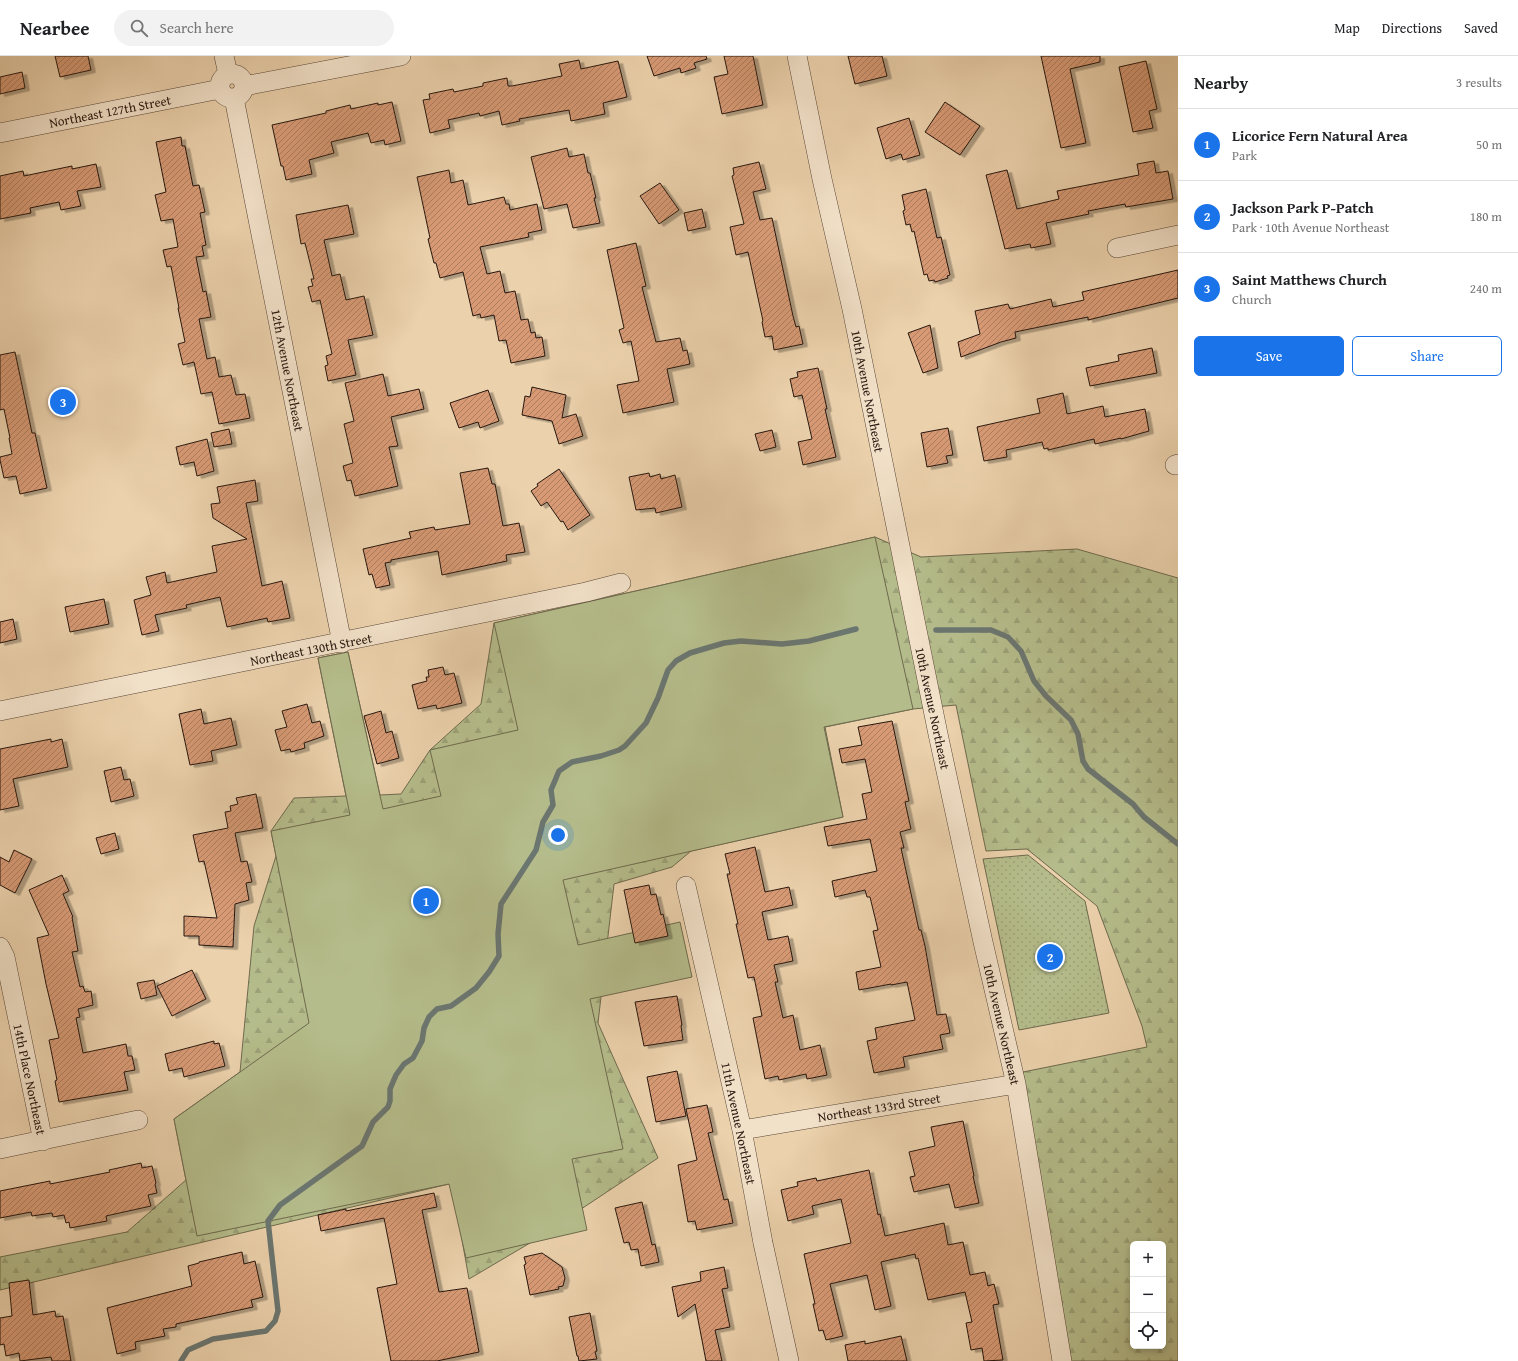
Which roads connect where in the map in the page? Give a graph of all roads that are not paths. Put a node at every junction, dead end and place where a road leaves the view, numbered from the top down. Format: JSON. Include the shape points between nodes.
{"nodes":[{"id":1,"x":224,"y":56,"type":"edge"},
{"id":2,"x":401,"y":56,"type":"edge"},
{"id":3,"x":797,"y":56,"type":"edge"},
{"id":4,"x":232,"y":87,"type":"junction"},
{"id":5,"x":0,"y":133,"type":"edge"},
{"id":6,"x":1178,"y":235,"type":"edge"},
{"id":7,"x":1117,"y":248,"type":"dead end"},
{"id":8,"x":621,"y":583,"type":"dead end"},
{"id":9,"x":342,"y":643,"type":"junction"},
{"id":10,"x":0,"y":711,"type":"edge"},
{"id":11,"x":686,"y":886,"type":"dead end"},
{"id":12,"x":0,"y":947,"type":"edge"},
{"id":13,"x":1016,"y":1084,"type":"junction"},
{"id":14,"x":138,"y":1120,"type":"dead end"},
{"id":15,"x":742,"y":1130,"type":"junction"},
{"id":16,"x":42,"y":1141,"type":"junction"},
{"id":17,"x":0,"y":1150,"type":"edge"},
{"id":18,"x":789,"y":1361,"type":"edge"},
{"id":19,"x":1062,"y":1361,"type":"edge"}],
"edges":[{"from":1,"to":4,"type":"street","name":"12th Avenue Northeast"},
{"from":2,"to":4,"type":"street","name":"Northeast 127th Street"},
{"from":3,"to":13,"type":"street","name":"10th Avenue Northeast","via":[[852,309],[935,719]]},
{"from":4,"to":5,"type":"street","name":"Northeast 127th Street"},
{"from":4,"to":9,"type":"street","name":"12th Avenue Northeast"},
{"from":6,"to":7,"type":"street"},
{"from":8,"to":9,"type":"street","name":"Northeast 130th Street"},
{"from":9,"to":10,"type":"street","name":"Northeast 130th Street"},
{"from":11,"to":15,"type":"street","name":"11th Avenue Northeast"},
{"from":12,"to":16,"type":"street","name":"14th Place Northeast","via":[[5,958]]},
{"from":13,"to":15,"type":"street","name":"Northeast 133rd Street"},
{"from":13,"to":19,"type":"street","name":"10th Avenue Northeast"},
{"from":14,"to":16,"type":"street"},
{"from":15,"to":18,"type":"street","name":"11th Avenue Northeast","via":[[763,1244]]},
{"from":16,"to":17,"type":"street"}]}
